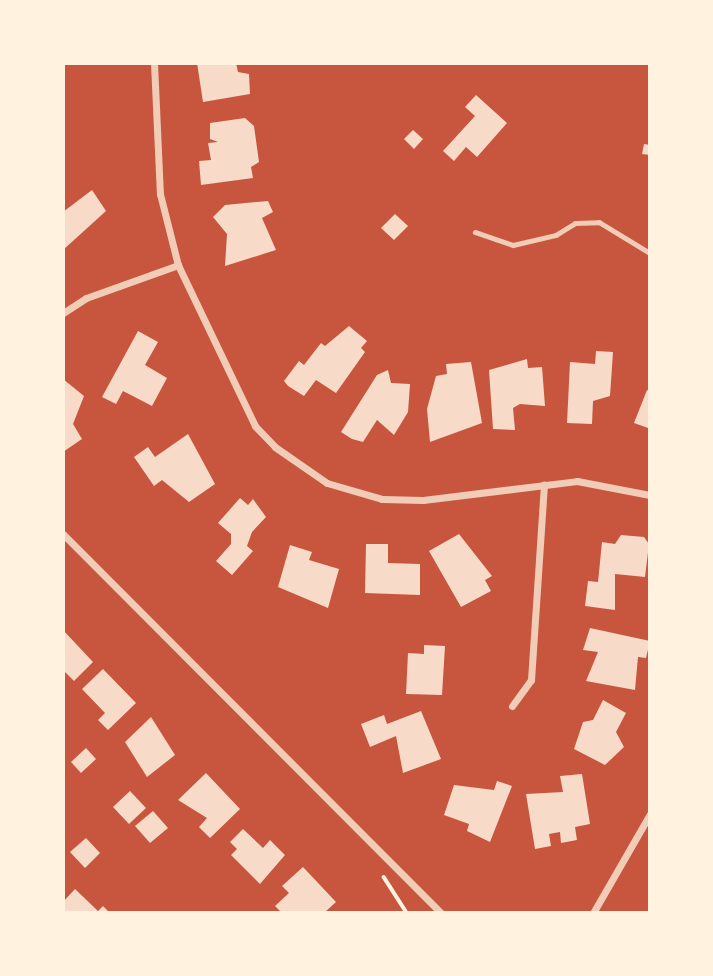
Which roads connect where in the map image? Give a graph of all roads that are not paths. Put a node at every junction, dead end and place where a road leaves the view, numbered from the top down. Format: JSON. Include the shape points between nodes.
{"nodes":[{"id":1,"x":154,"y":63,"type":"edge"},
{"id":2,"x":475,"y":232,"type":"dead end"},
{"id":3,"x":650,"y":253,"type":"edge"},
{"id":4,"x":178,"y":265,"type":"junction"},
{"id":5,"x":63,"y":313,"type":"edge"},
{"id":6,"x":544,"y":484,"type":"junction"},
{"id":7,"x":650,"y":495,"type":"edge"},
{"id":8,"x":63,"y":534,"type":"edge"},
{"id":9,"x":512,"y":706,"type":"dead end"},
{"id":10,"x":650,"y":814,"type":"edge"},
{"id":11,"x":441,"y":913,"type":"edge"},
{"id":12,"x":593,"y":913,"type":"edge"}],
"edges":[{"from":1,"to":4,"type":"street","via":[[160,194]]},
{"from":2,"to":3,"type":"lane","via":[[513,244],[556,234],[575,223],[599,222]]},
{"from":4,"to":5,"type":"street","via":[[86,298]]},
{"from":4,"to":6,"type":"street","via":[[255,426],[297,466],[327,483],[382,499],[422,500]]},
{"from":6,"to":7,"type":"street","via":[[606,482]]},
{"from":6,"to":9,"type":"street","via":[[531,680]]},
{"from":8,"to":11,"type":"street"},
{"from":10,"to":12,"type":"street"}]}
